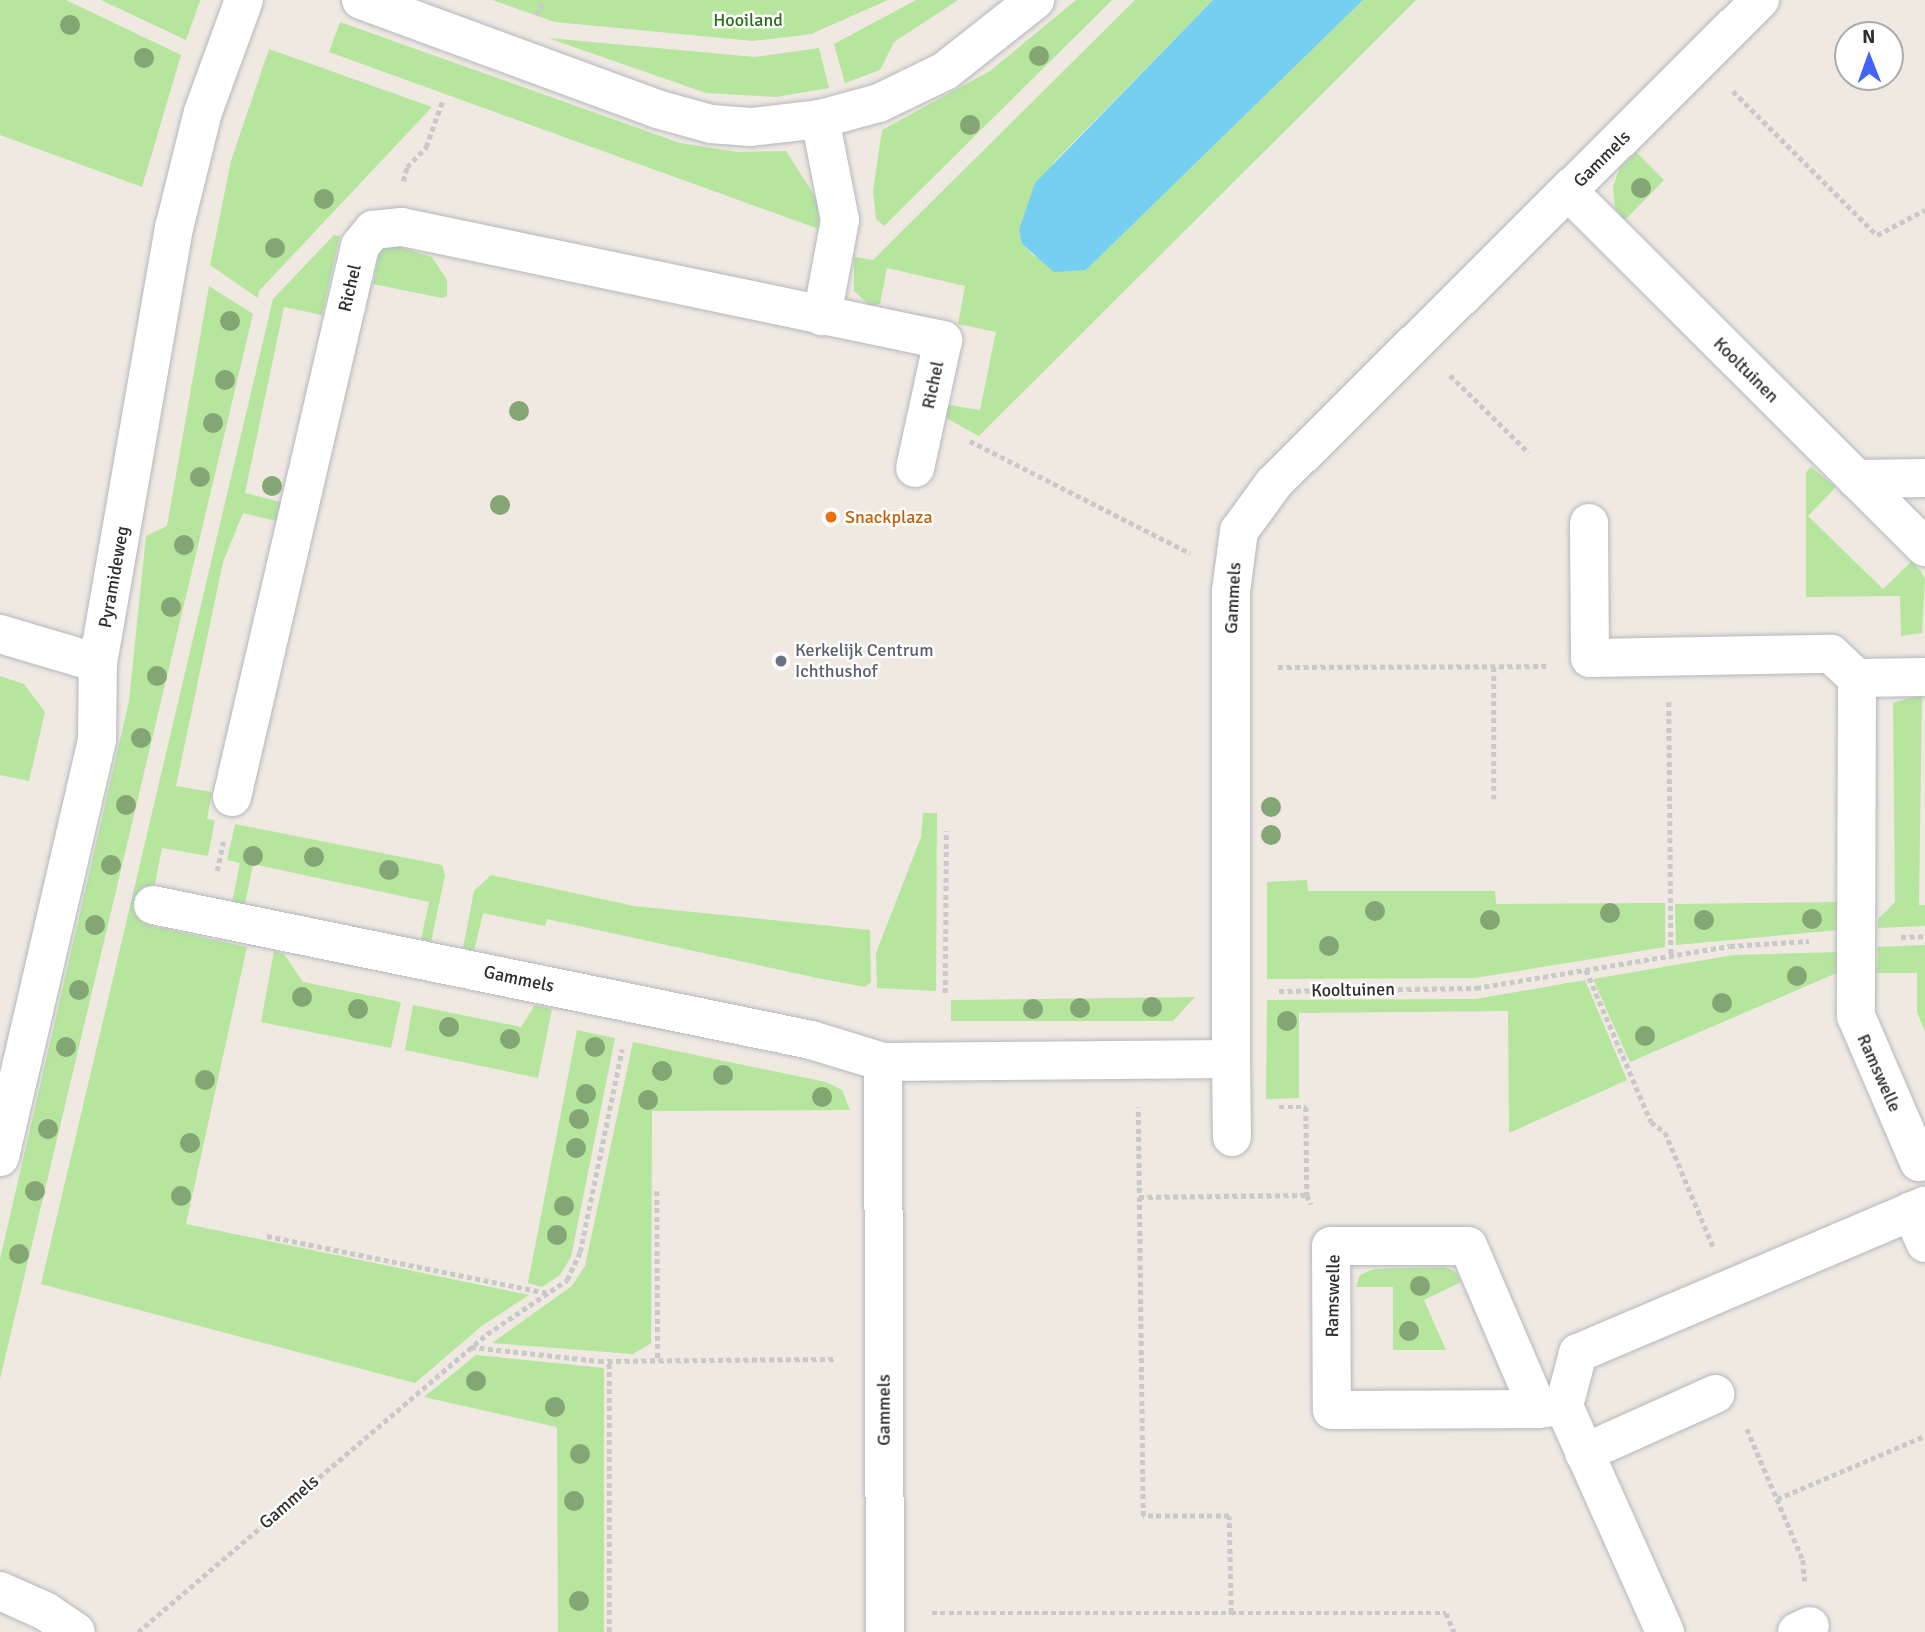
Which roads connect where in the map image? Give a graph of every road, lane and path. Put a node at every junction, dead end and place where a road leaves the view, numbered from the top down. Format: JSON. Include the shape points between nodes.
{"nodes":[{"id":1,"x":244,"y":0,"type":"edge"},
{"id":2,"x":361,"y":0,"type":"edge"},
{"id":3,"x":1035,"y":0,"type":"edge"},
{"id":4,"x":1757,"y":1,"type":"edge"},
{"id":5,"x":1702,"y":60,"type":"junction"},
{"id":6,"x":443,"y":102,"type":"dead end"},
{"id":7,"x":820,"y":119,"type":"junction"},
{"id":8,"x":1569,"y":192,"type":"junction"},
{"id":9,"x":1925,"y":210,"type":"edge"},
{"id":10,"x":388,"y":227,"type":"junction"},
{"id":11,"x":822,"y":316,"type":"junction"},
{"id":12,"x":1416,"y":342,"type":"junction"},
{"id":13,"x":926,"y":418,"type":"junction"},
{"id":14,"x":1529,"y":453,"type":"dead end"},
{"id":15,"x":915,"y":468,"type":"dead end"},
{"id":16,"x":1925,"y":478,"type":"edge"},
{"id":17,"x":1856,"y":479,"type":"junction"},
{"id":18,"x":1589,"y":523,"type":"dead end"},
{"id":19,"x":1925,"y":547,"type":"edge"},
{"id":20,"x":1232,"y":572,"type":"junction"},
{"id":21,"x":0,"y":634,"type":"edge"},
{"id":22,"x":1669,"y":656,"type":"junction"},
{"id":23,"x":1590,"y":658,"type":"junction"},
{"id":24,"x":98,"y":663,"type":"junction"},
{"id":25,"x":1494,"y":667,"type":"junction"},
{"id":26,"x":1231,"y":668,"type":"junction"},
{"id":27,"x":1925,"y":677,"type":"edge"},
{"id":28,"x":1857,"y":678,"type":"junction"},
{"id":29,"x":232,"y":796,"type":"joint"},
{"id":30,"x":1494,"y":799,"type":"dead end"},
{"id":31,"x":946,"y":831,"type":"dead end"},
{"id":32,"x":153,"y":905,"type":"dead end"},
{"id":33,"x":208,"y":916,"type":"junction"},
{"id":34,"x":1925,"y":936,"type":"edge"},
{"id":35,"x":1856,"y":939,"type":"junction"},
{"id":36,"x":1671,"y":956,"type":"junction"},
{"id":37,"x":1586,"y":970,"type":"junction"},
{"id":38,"x":1231,"y":991,"type":"junction"},
{"id":39,"x":945,"y":993,"type":"dead end"},
{"id":40,"x":631,"y":1003,"type":"junction"},
{"id":41,"x":1231,"y":1059,"type":"junction"},
{"id":42,"x":1138,"y":1060,"type":"junction"},
{"id":43,"x":883,"y":1062,"type":"junction"},
{"id":44,"x":1232,"y":1136,"type":"dead end"},
{"id":45,"x":0,"y":1157,"type":"edge"},
{"id":46,"x":1923,"y":1165,"type":"edge"},
{"id":47,"x":657,"y":1191,"type":"dead end"},
{"id":48,"x":1139,"y":1196,"type":"junction"},
{"id":49,"x":1920,"y":1220,"type":"edge"},
{"id":50,"x":267,"y":1236,"type":"dead end"},
{"id":51,"x":1331,"y":1246,"type":"junction"},
{"id":52,"x":1731,"y":1289,"type":"junction"},
{"id":53,"x":548,"y":1294,"type":"junction"},
{"id":54,"x":470,"y":1347,"type":"junction"},
{"id":55,"x":883,"y":1359,"type":"junction"},
{"id":56,"x":609,"y":1361,"type":"junction"},
{"id":57,"x":658,"y":1361,"type":"junction"},
{"id":58,"x":1715,"y":1394,"type":"joint"},
{"id":59,"x":1551,"y":1407,"type":"junction"},
{"id":60,"x":1925,"y":1436,"type":"edge"},
{"id":61,"x":1584,"y":1453,"type":"junction"},
{"id":62,"x":1777,"y":1499,"type":"junction"},
{"id":63,"x":0,"y":1591,"type":"edge"},
{"id":64,"x":1231,"y":1614,"type":"junction"},
{"id":65,"x":885,"y":1623,"type":"edge"},
{"id":66,"x":1803,"y":1629,"type":"edge"},
{"id":67,"x":139,"y":1630,"type":"edge"},
{"id":68,"x":76,"y":1632,"type":"edge"},
{"id":69,"x":609,"y":1632,"type":"edge"},
{"id":70,"x":1454,"y":1632,"type":"edge"},
{"id":71,"x":1665,"y":1632,"type":"edge"}],
"edges":[{"from":1,"to":24,"type":"street","name":"Pyramideweg","via":[[203,112],[180,200]]},
{"from":2,"to":7,"type":"street","via":[[683,117],[751,127]]},
{"from":3,"to":7,"type":"street","via":[[945,71],[879,103]]},
{"from":4,"to":5,"type":"street","name":"Gammels"},
{"from":5,"to":8,"type":"street","name":"Gammels"},
{"from":5,"to":9,"type":"path","via":[[1877,235]]},
{"from":6,"to":10,"type":"path","via":[[426,147],[407,167]]},
{"from":7,"to":11,"type":"street","via":[[841,220]]},
{"from":8,"to":12,"type":"street","name":"Gammels"},
{"from":8,"to":17,"type":"street","name":"Kooltuinen"},
{"from":10,"to":11,"type":"street","name":"Richel"},
{"from":10,"to":29,"type":"street","name":"Richel","via":[[373,230],[360,246]]},
{"from":11,"to":13,"type":"street","name":"Richel","via":[[943,340]]},
{"from":12,"to":14,"type":"path"},
{"from":12,"to":20,"type":"street","name":"Gammels","via":[[1274,483],[1238,531]]},
{"from":13,"to":15,"type":"street","name":"Richel"},
{"from":13,"to":20,"type":"path"},
{"from":16,"to":17,"type":"street"},
{"from":17,"to":19,"type":"street","name":"Kooltuinen"},
{"from":18,"to":23,"type":"street"},
{"from":20,"to":26,"type":"street","name":"Gammels"},
{"from":21,"to":24,"type":"street"},
{"from":22,"to":23,"type":"street"},
{"from":22,"to":28,"type":"street","via":[[1831,654]]},
{"from":22,"to":36,"type":"path"},
{"from":23,"to":25,"type":"path","via":[[1576,666]]},
{"from":24,"to":45,"type":"street","name":"Pyramideweg","via":[[97,740]]},
{"from":25,"to":26,"type":"path"},
{"from":25,"to":30,"type":"path"},
{"from":26,"to":38,"type":"street","name":"Gammels"},
{"from":27,"to":28,"type":"street"},
{"from":28,"to":35,"type":"street"},
{"from":29,"to":33,"type":"path"},
{"from":31,"to":39,"type":"path"},
{"from":32,"to":33,"type":"street","name":"Gammels"},
{"from":33,"to":40,"type":"street","name":"Gammels"},
{"from":34,"to":35,"type":"path","name":"Kooltuinen"},
{"from":35,"to":36,"type":"path","name":"Kooltuinen","via":[[1730,946]]},
{"from":35,"to":46,"type":"street","name":"Ramswelle","via":[[1858,1024]]},
{"from":36,"to":37,"type":"path","name":"Kooltuinen"},
{"from":37,"to":38,"type":"path","name":"Kooltuinen","via":[[1476,988]]},
{"from":37,"to":52,"type":"path","via":[[1651,1122],[1665,1132]]},
{"from":38,"to":41,"type":"street","name":"Gammels"},
{"from":40,"to":43,"type":"street","name":"Gammels","via":[[811,1040]]},
{"from":40,"to":53,"type":"path","name":"Gammels","via":[[577,1263],[567,1280]]},
{"from":41,"to":42,"type":"street","name":"Gammels"},
{"from":41,"to":44,"type":"street"},
{"from":42,"to":43,"type":"street","name":"Gammels"},
{"from":42,"to":48,"type":"path"},
{"from":43,"to":55,"type":"street","name":"Gammels"},
{"from":47,"to":57,"type":"path"},
{"from":48,"to":51,"type":"path","via":[[1307,1195]]},
{"from":48,"to":64,"type":"path","via":[[1143,1516],[1229,1516]]},
{"from":49,"to":52,"type":"street"},
{"from":50,"to":53,"type":"path"},
{"from":51,"to":59,"type":"street","name":"Ramswelle","via":[[1468,1246]]},
{"from":51,"to":59,"type":"street","name":"Ramswelle","via":[[1332,1410]]},
{"from":52,"to":59,"type":"street","via":[[1578,1353]]},
{"from":53,"to":54,"type":"path","name":"Gammels"},
{"from":54,"to":56,"type":"path"},
{"from":54,"to":67,"type":"path","name":"Gammels"},
{"from":55,"to":57,"type":"path"},
{"from":55,"to":65,"type":"street","name":"Gammels"},
{"from":56,"to":57,"type":"path"},
{"from":56,"to":69,"type":"path"},
{"from":58,"to":61,"type":"street"},
{"from":58,"to":62,"type":"path","via":[[1739,1410]]},
{"from":59,"to":61,"type":"street","name":"Ramswelle"},
{"from":60,"to":62,"type":"path"},
{"from":61,"to":71,"type":"street","name":"Ramswelle"},
{"from":62,"to":66,"type":"path","via":[[1802,1560]]},
{"from":63,"to":68,"type":"street","via":[[45,1611]]},
{"from":64,"to":65,"type":"path"},
{"from":64,"to":70,"type":"path","via":[[1446,1613]]}]}
